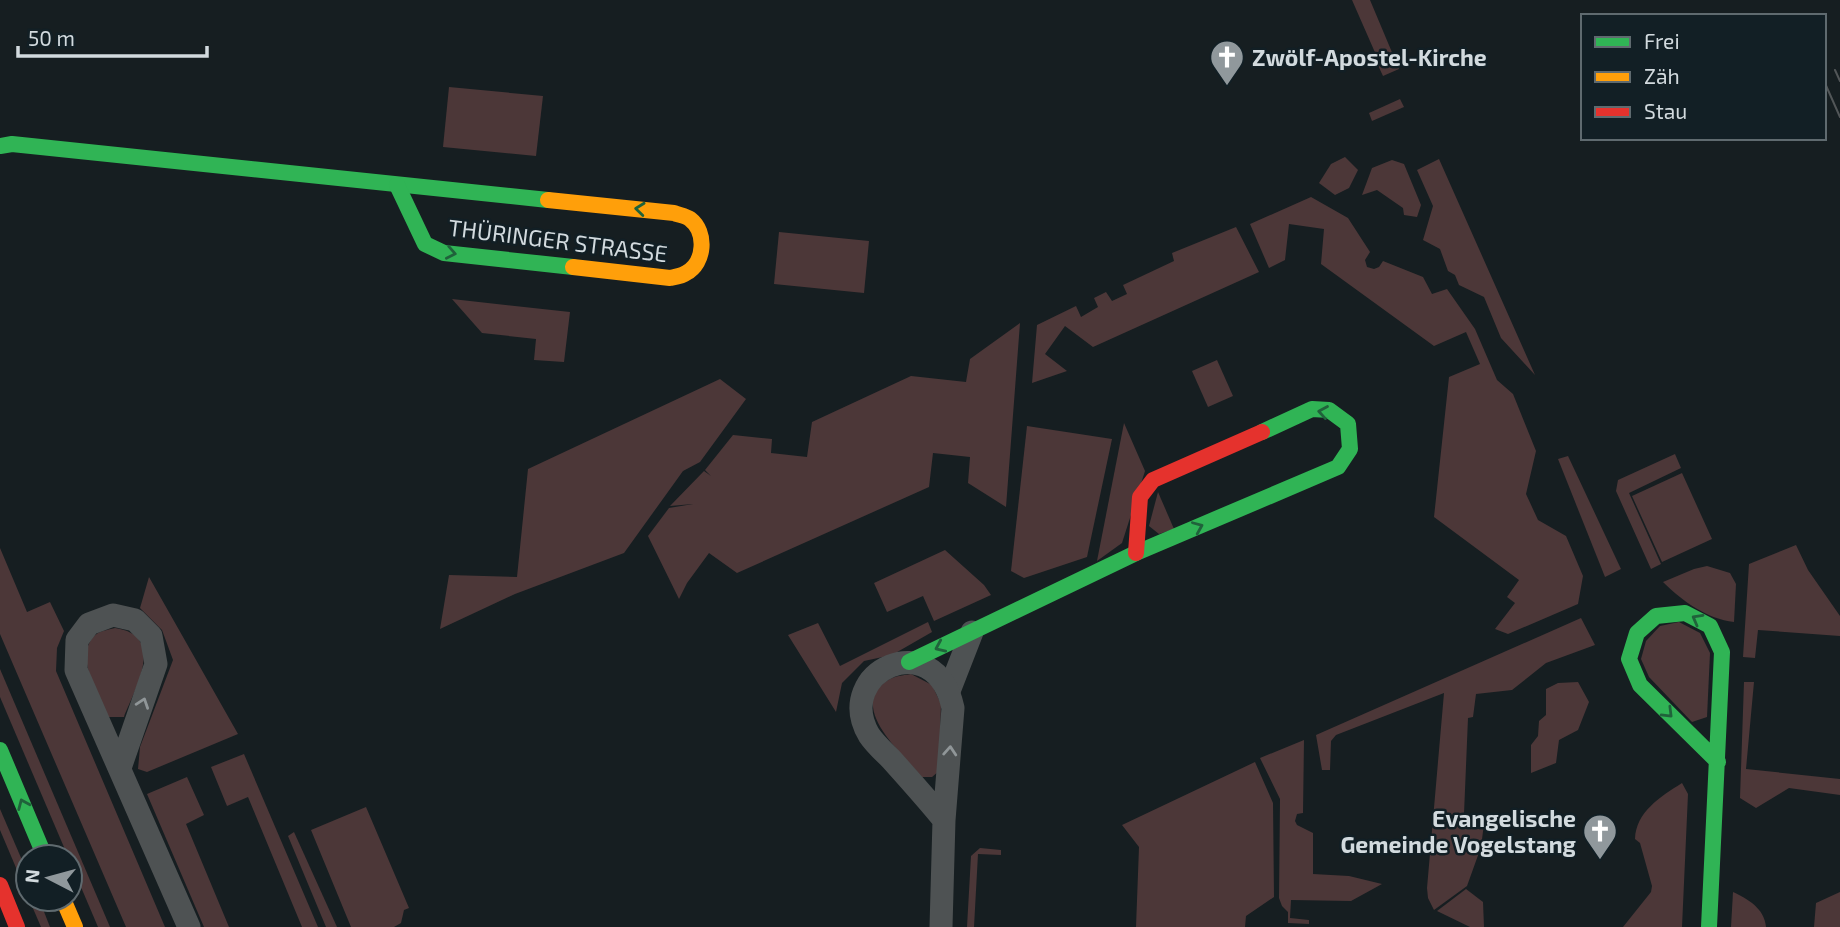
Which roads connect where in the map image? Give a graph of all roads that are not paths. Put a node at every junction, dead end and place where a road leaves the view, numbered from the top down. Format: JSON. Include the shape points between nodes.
{"nodes":[{"id":1,"x":0,"y":146,"type":"edge"},
{"id":2,"x":397,"y":185,"type":"junction"},
{"id":3,"x":1136,"y":554,"type":"junction"},
{"id":4,"x":972,"y":632,"type":"junction"},
{"id":5,"x":909,"y":662,"type":"junction"},
{"id":6,"x":949,"y":691,"type":"junction"},
{"id":7,"x":0,"y":750,"type":"edge"},
{"id":8,"x":1718,"y":762,"type":"junction"},
{"id":9,"x":120,"y":768,"type":"junction"},
{"id":10,"x":944,"y":820,"type":"junction"},
{"id":11,"x":40,"y":843,"type":"edge"},
{"id":12,"x":0,"y":885,"type":"edge"},
{"id":13,"x":18,"y":927,"type":"edge"},
{"id":14,"x":189,"y":927,"type":"edge"},
{"id":15,"x":941,"y":927,"type":"edge"},
{"id":16,"x":1709,"y":927,"type":"edge"}],
"edges":[{"from":1,"to":2,"type":"main road","name":"THÜRINGER STRASSE"},
{"from":2,"to":2,"type":"main road","name":"THÜRINGER STRASSE","one_way":true,"via":[[425,244],[444,253],[670,278],[696,266],[702,252],[701,232],[690,219],[674,213]]},
{"from":3,"to":3,"type":"main road","one_way":true,"via":[[1338,467],[1350,449],[1348,424],[1329,410],[1312,409],[1153,480],[1140,497]]},
{"from":3,"to":4,"type":"main road"},
{"from":4,"to":5,"type":"main road","one_way":true},
{"from":4,"to":6,"type":"street"},
{"from":5,"to":6,"type":"street","via":[[928,667]]},
{"from":5,"to":10,"type":"street","via":[[889,665],[874,676],[863,694],[861,715],[870,736]]},
{"from":10,"to":6,"type":"street","one_way":true,"via":[[953,708]]},
{"from":11,"to":7,"type":"main road","one_way":true},
{"from":8,"to":8,"type":"main road","one_way":true,"via":[[1722,652],[1710,626],[1685,612],[1656,616],[1637,633],[1629,659],[1640,685]]},
{"from":8,"to":16,"type":"main road"},
{"from":9,"to":9,"type":"street","one_way":true,"via":[[156,664],[151,636],[135,620],[113,615],[89,624],[77,640],[76,670]]},
{"from":9,"to":14,"type":"street"},
{"from":10,"to":15,"type":"street"},
{"from":12,"to":13,"type":"main road"}]}
